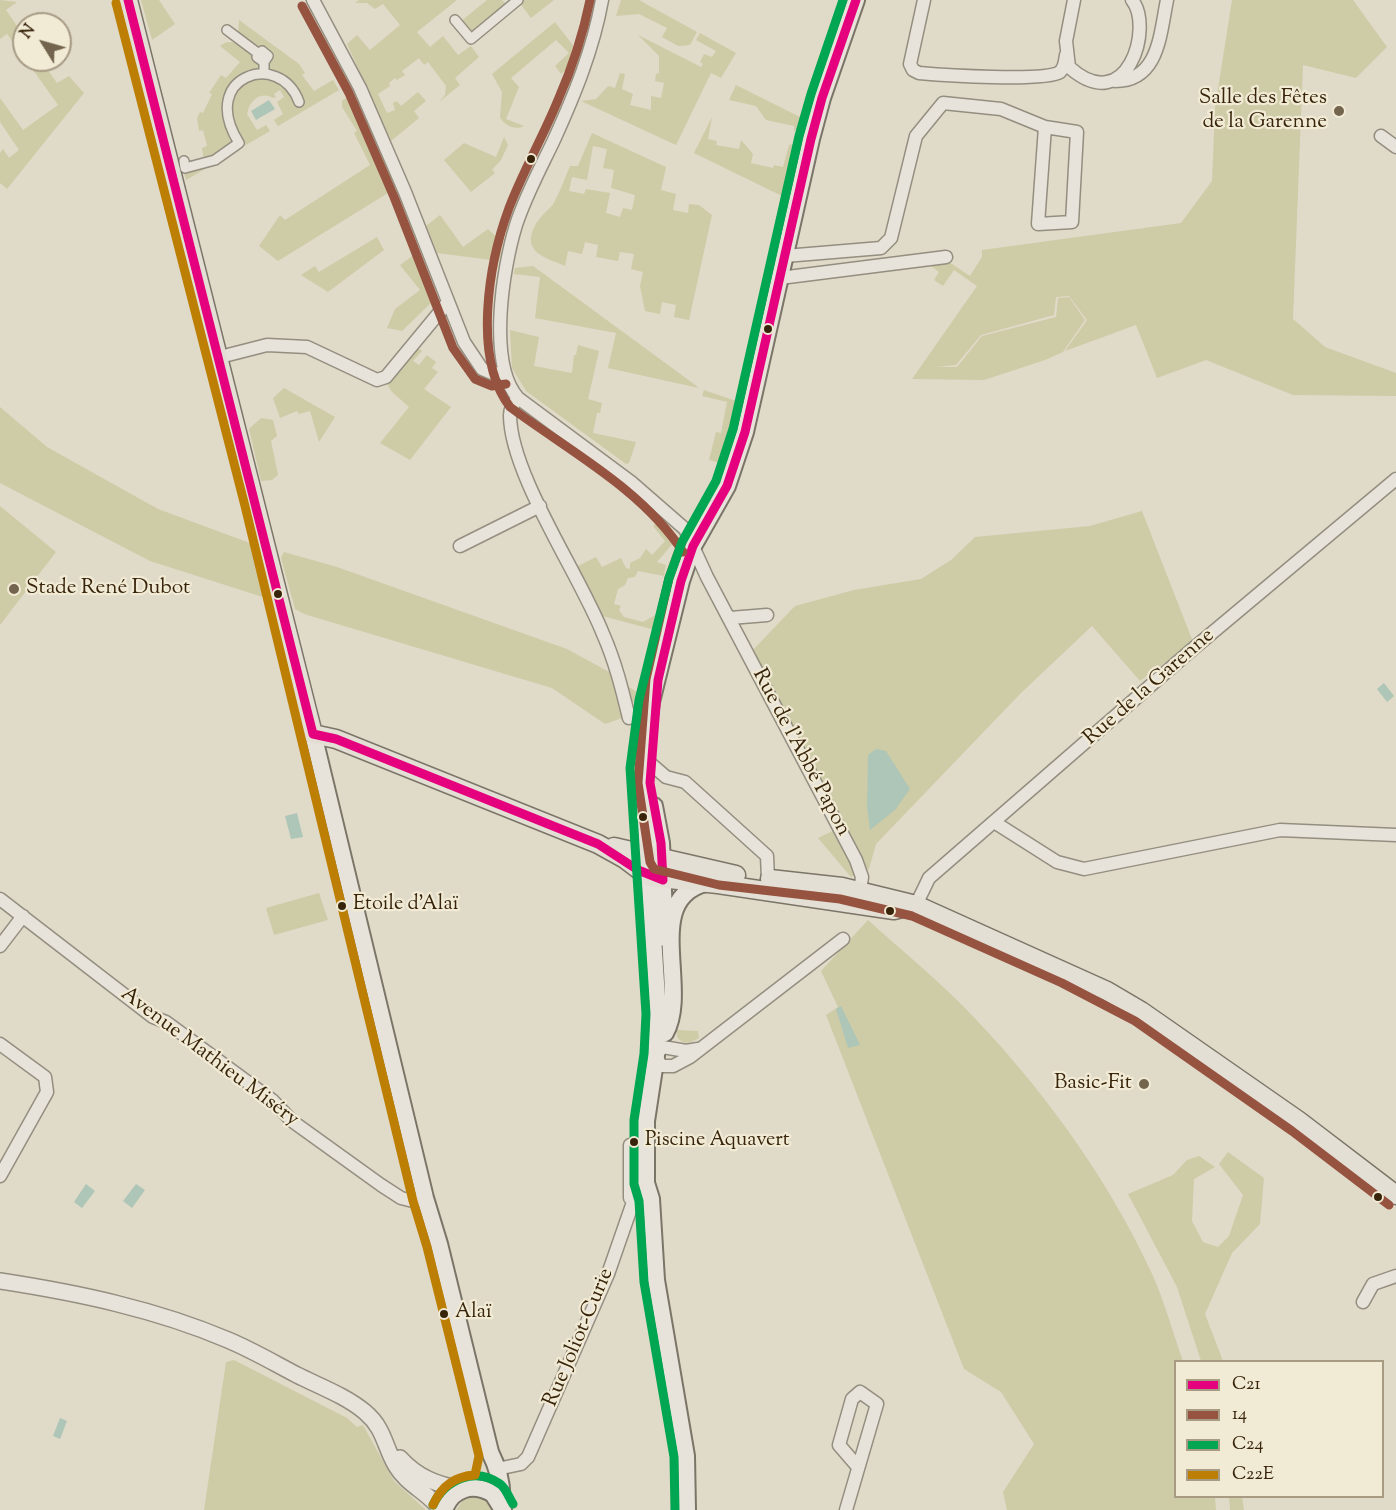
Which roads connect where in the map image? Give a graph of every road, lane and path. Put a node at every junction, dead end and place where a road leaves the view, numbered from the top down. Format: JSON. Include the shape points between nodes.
{"nodes":[{"id":1,"x":128,"y":0,"type":"edge"},
{"id":2,"x":312,"y":0,"type":"edge"},
{"id":3,"x":518,"y":0,"type":"edge"},
{"id":4,"x":602,"y":0,"type":"edge"},
{"id":5,"x":856,"y":0,"type":"edge"},
{"id":6,"x":924,"y":0,"type":"edge"},
{"id":7,"x":1074,"y":0,"type":"edge"},
{"id":8,"x":1132,"y":0,"type":"edge"},
{"id":9,"x":1167,"y":0,"type":"edge"},
{"id":10,"x":455,"y":20,"type":"dead end"},
{"id":11,"x":227,"y":30,"type":"dead end"},
{"id":12,"x":1066,"y":55,"type":"junction"},
{"id":13,"x":264,"y":74,"type":"junction"},
{"id":14,"x":1114,"y":81,"type":"junction"},
{"id":15,"x":292,"y":87,"type":"junction"},
{"id":16,"x":282,"y":93,"type":"dead end"},
{"id":17,"x":299,"y":102,"type":"dead end"},
{"id":18,"x":1045,"y":127,"type":"junction"},
{"id":19,"x":1381,"y":136,"type":"dead end"},
{"id":20,"x":1396,"y":147,"type":"edge"},
{"id":21,"x":184,"y":161,"type":"dead end"},
{"id":22,"x":785,"y":256,"type":"junction"},
{"id":23,"x":946,"y":257,"type":"dead end"},
{"id":24,"x":780,"y":278,"type":"junction"},
{"id":25,"x":448,"y":302,"type":"junction"},
{"id":26,"x":220,"y":357,"type":"junction"},
{"id":27,"x":504,"y":372,"type":"junction"},
{"id":28,"x":518,"y":398,"type":"junction"},
{"id":29,"x":1396,"y":479,"type":"edge"},
{"id":30,"x":540,"y":506,"type":"junction"},
{"id":31,"x":460,"y":546,"type":"dead end"},
{"id":32,"x":693,"y":546,"type":"junction"},
{"id":33,"x":767,"y":615,"type":"dead end"},
{"id":34,"x":730,"y":618,"type":"junction"},
{"id":35,"x":658,"y":680,"type":"junction"},
{"id":36,"x":629,"y":718,"type":"dead end"},
{"id":37,"x":313,"y":734,"type":"junction"},
{"id":38,"x":651,"y":764,"type":"junction"},
{"id":39,"x":994,"y":822,"type":"junction"},
{"id":40,"x":1396,"y":835,"type":"edge"},
{"id":41,"x":657,"y":869,"type":"junction"},
{"id":42,"x":712,"y":878,"type":"junction"},
{"id":43,"x":768,"y":879,"type":"junction"},
{"id":44,"x":861,"y":891,"type":"junction"},
{"id":45,"x":0,"y":899,"type":"edge"},
{"id":46,"x":916,"y":905,"type":"junction"},
{"id":47,"x":23,"y":916,"type":"junction"},
{"id":48,"x":843,"y":939,"type":"dead end"},
{"id":49,"x":0,"y":946,"type":"edge"},
{"id":50,"x":0,"y":1044,"type":"edge"},
{"id":51,"x":698,"y":1049,"type":"junction"},
{"id":52,"x":661,"y":1050,"type":"junction"},
{"id":53,"x":630,"y":1145,"type":"dead end"},
{"id":54,"x":0,"y":1176,"type":"edge"},
{"id":55,"x":1393,"y":1188,"type":"edge"},
{"id":56,"x":425,"y":1198,"type":"junction"},
{"id":57,"x":643,"y":1200,"type":"junction"},
{"id":58,"x":1396,"y":1276,"type":"edge"},
{"id":59,"x":0,"y":1281,"type":"edge"},
{"id":60,"x":1363,"y":1302,"type":"dead end"},
{"id":61,"x":387,"y":1441,"type":"junction"},
{"id":62,"x":494,"y":1462,"type":"junction"},
{"id":63,"x":858,"y":1467,"type":"junction"},
{"id":64,"x":480,"y":1488,"type":"junction"},
{"id":65,"x":462,"y":1489,"type":"junction"},
{"id":66,"x":502,"y":1508,"type":"edge"},
{"id":67,"x":442,"y":1510,"type":"edge"},
{"id":68,"x":687,"y":1510,"type":"edge"},
{"id":69,"x":846,"y":1510,"type":"edge"}],
"edges":[{"from":1,"to":26,"type":"main road"},
{"from":2,"to":25,"type":"street","via":[[360,88]]},
{"from":3,"to":10,"type":"street","via":[[471,39]]},
{"from":4,"to":27,"type":"street","via":[[583,72],[516,226],[501,322]]},
{"from":5,"to":22,"type":"main road","name":"Rue Joliot-Curie","via":[[822,98]]},
{"from":6,"to":12,"type":"street","via":[[910,64],[919,73],[1033,77],[1058,73],[1065,67]]},
{"from":7,"to":12,"type":"street"},
{"from":8,"to":14,"type":"street","via":[[1138,8],[1137,45],[1126,74]]},
{"from":9,"to":14,"type":"street","via":[[1156,53],[1148,69],[1129,81]]},
{"from":11,"to":13,"type":"street","via":[[261,58]]},
{"from":12,"to":14,"type":"street","via":[[1069,67],[1080,77],[1097,84]]},
{"from":13,"to":15,"type":"street","via":[[277,76]]},
{"from":13,"to":21,"type":"street","via":[[243,80],[227,101],[228,122],[239,143],[215,160],[185,168]]},
{"from":15,"to":16,"type":"street"},
{"from":15,"to":17,"type":"street"},
{"from":18,"to":18,"type":"street","via":[[1077,132],[1072,222],[1038,224]]},
{"from":18,"to":22,"type":"street","via":[[1001,109],[942,103],[916,136],[891,238],[881,248]]},
{"from":19,"to":20,"type":"street"},
{"from":22,"to":24,"type":"main road","name":"Rue Joliot-Curie"},
{"from":23,"to":24,"type":"street"},
{"from":24,"to":32,"type":"main road","name":"Rue Joliot-Curie","via":[[734,469]]},
{"from":25,"to":26,"type":"street","via":[[386,377],[377,380],[307,347],[267,345]]},
{"from":25,"to":27,"type":"street","via":[[476,363],[487,372]]},
{"from":26,"to":37,"type":"main road"},
{"from":27,"to":28,"type":"street"},
{"from":28,"to":30,"type":"street","via":[[510,414],[514,441]]},
{"from":28,"to":32,"type":"street","name":"Rue de l'Abbé Papon","via":[[631,482],[685,529]]},
{"from":29,"to":39,"type":"street","name":"Rue de la Garenne"},
{"from":30,"to":31,"type":"street"},
{"from":30,"to":36,"type":"street","via":[[604,635]]},
{"from":32,"to":34,"type":"street","name":"Rue de l'Abbé Papon"},
{"from":32,"to":35,"type":"main road","name":"Rue Joliot-Curie"},
{"from":33,"to":34,"type":"street"},
{"from":34,"to":44,"type":"street","name":"Rue de l'Abbé Papon","via":[[856,860],[862,877]]},
{"from":35,"to":38,"type":"main road","name":"Rue Joliot-Curie"},
{"from":35,"to":41,"type":"main road","name":"Rue Joliot-Curie","via":[[642,767]]},
{"from":37,"to":41,"type":"main road"},
{"from":37,"to":56,"type":"main road"},
{"from":38,"to":41,"type":"main road","name":"Rue Joliot-Curie"},
{"from":38,"to":43,"type":"street","via":[[666,777],[685,782],[767,856]]},
{"from":39,"to":40,"type":"street","via":[[1057,862],[1084,869],[1272,831]]},
{"from":39,"to":46,"type":"street","name":"Rue de la Garenne","via":[[929,878]]},
{"from":41,"to":42,"type":"main road"},
{"from":41,"to":52,"type":"main road","name":"Rue Joliot-Curie"},
{"from":41,"to":52,"type":"main road","name":"Rue Joliot-Curie","via":[[667,985]]},
{"from":42,"to":43,"type":"main road"},
{"from":42,"to":46,"type":"main road","via":[[894,910]]},
{"from":42,"to":52,"type":"main road","name":"Rue Joliot-Curie","via":[[685,891],[673,910],[673,995],[670,1024]]},
{"from":43,"to":44,"type":"main road"},
{"from":44,"to":46,"type":"main road"},
{"from":45,"to":47,"type":"street","name":"Avenue Mathieu Miséry"},
{"from":46,"to":55,"type":"main road","via":[[1067,972],[1141,1011]]},
{"from":47,"to":49,"type":"street"},
{"from":47,"to":56,"type":"street","name":"Avenue Mathieu Miséry","via":[[381,1185],[401,1198]]},
{"from":48,"to":51,"type":"street"},
{"from":50,"to":54,"type":"street","via":[[45,1077],[47,1092]]},
{"from":51,"to":52,"type":"street"},
{"from":51,"to":52,"type":"street","via":[[673,1066]]},
{"from":52,"to":57,"type":"main road","name":"Rue Joliot-Curie","via":[[653,1122],[655,1182]]},
{"from":53,"to":57,"type":"street","via":[[630,1198]]},
{"from":56,"to":62,"type":"main road"},
{"from":57,"to":62,"type":"street","name":"Rue Joliot-Curie","via":[[532,1449],[521,1464]]},
{"from":57,"to":68,"type":"main road","via":[[686,1456]]},
{"from":58,"to":60,"type":"street","via":[[1373,1284]]},
{"from":59,"to":61,"type":"street","via":[[109,1300],[228,1340],[361,1409]]},
{"from":61,"to":65,"type":"street","via":[[417,1474],[439,1485]]},
{"from":61,"to":67,"type":"street","via":[[395,1466]]},
{"from":62,"to":64,"type":"main road"},
{"from":62,"to":66,"type":"main road"},
{"from":63,"to":63,"type":"street","via":[[877,1404],[860,1392],[852,1399],[839,1445]]},
{"from":63,"to":69,"type":"street"},
{"from":64,"to":65,"type":"main road"},
{"from":64,"to":66,"type":"main road","via":[[493,1494]]},
{"from":65,"to":67,"type":"main road"}]}
